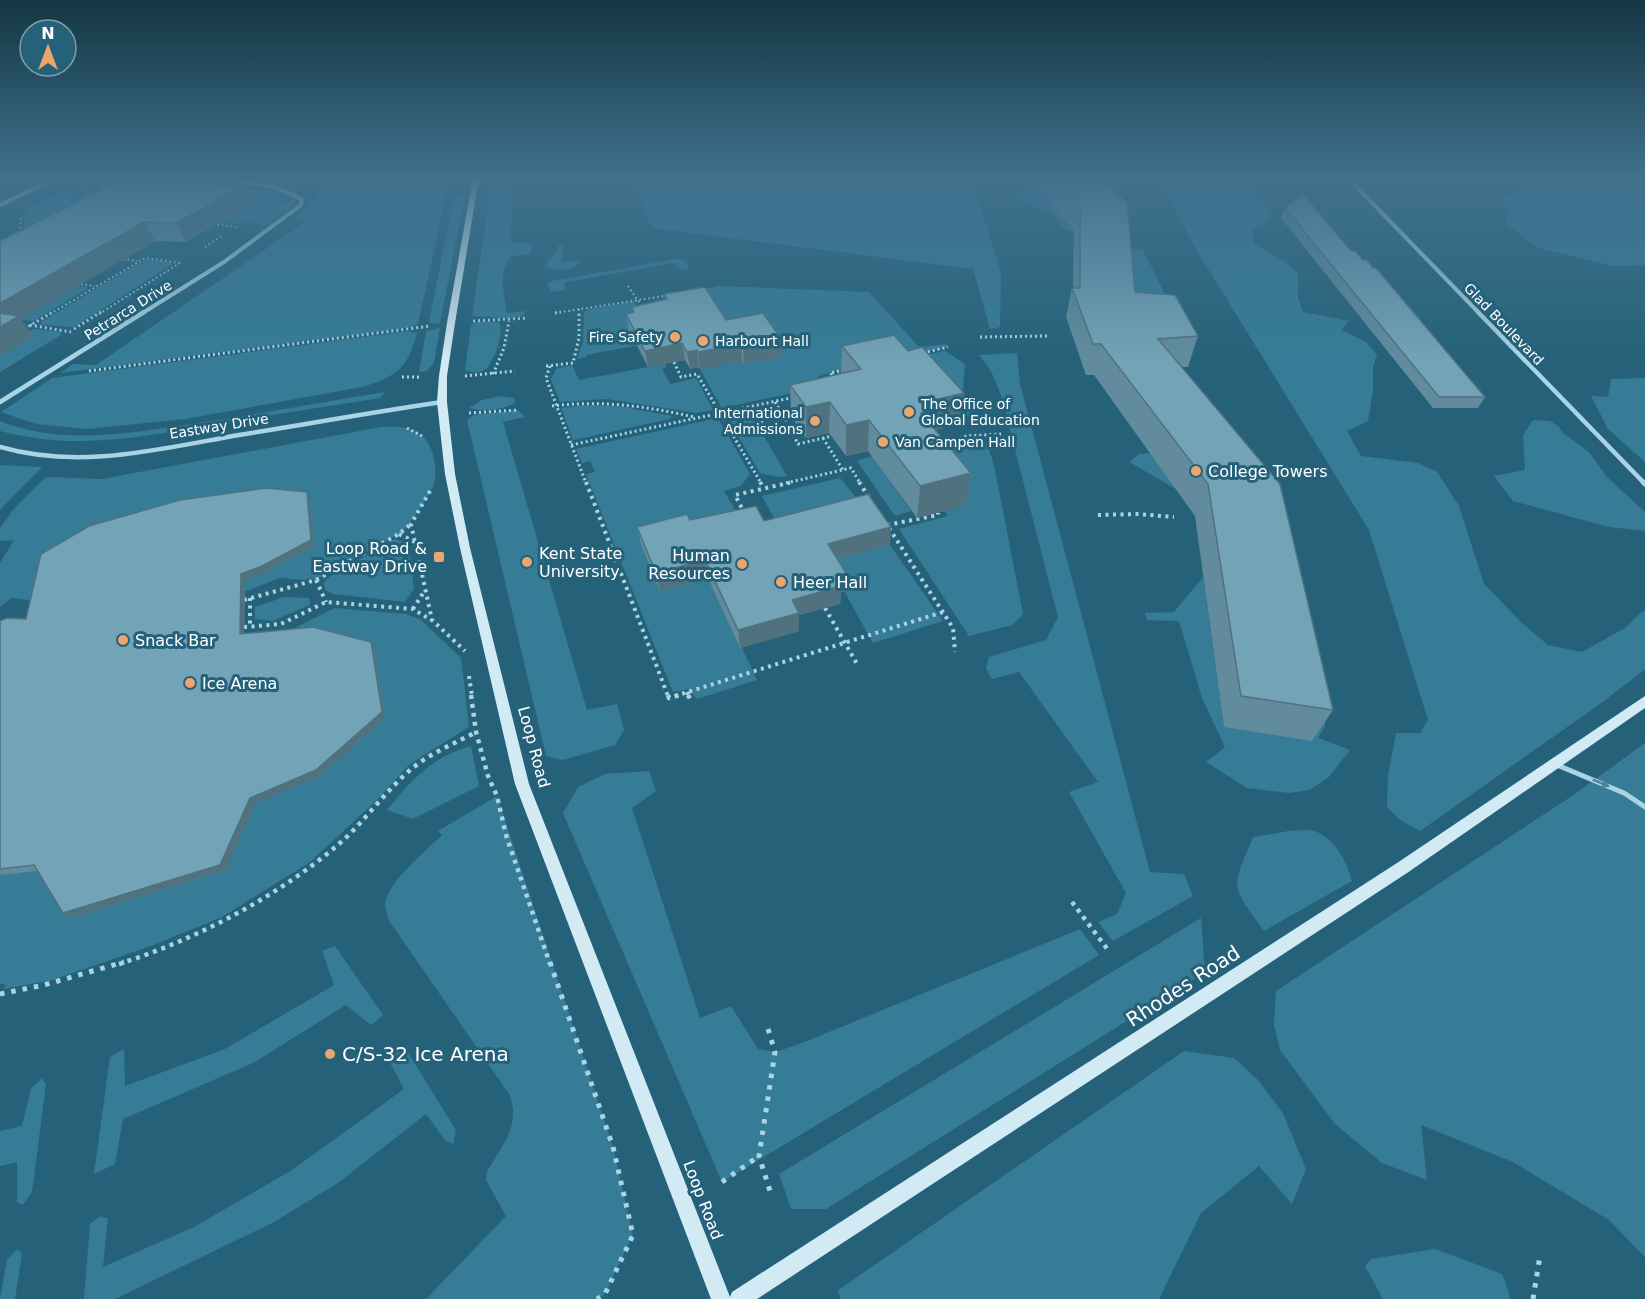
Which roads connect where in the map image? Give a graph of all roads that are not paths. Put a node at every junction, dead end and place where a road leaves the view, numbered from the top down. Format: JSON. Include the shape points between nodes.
{"nodes":[{"id":1,"x":257,"y":239,"type":"edge"},
{"id":2,"x":466,"y":239,"type":"edge"},
{"id":3,"x":1406,"y":239,"type":"edge"},
{"id":4,"x":0,"y":402,"type":"edge"},
{"id":5,"x":442,"y":402,"type":"junction"},
{"id":6,"x":0,"y":447,"type":"edge"},
{"id":7,"x":1645,"y":484,"type":"edge"},
{"id":8,"x":1645,"y":701,"type":"edge"},
{"id":9,"x":1554,"y":764,"type":"junction"},
{"id":10,"x":1645,"y":807,"type":"edge"},
{"id":11,"x":721,"y":1299,"type":"edge"},
{"id":12,"x":739,"y":1299,"type":"edge"}],
"edges":[{"from":1,"to":4,"type":"street","name":"Petrarca Drive"},
{"from":2,"to":5,"type":"street","name":"Loop Road"},
{"from":3,"to":7,"type":"street","name":"Glad Boulevard"},
{"from":5,"to":6,"type":"street","name":"Eastway Drive","via":[[110,456],[53,457]]},
{"from":5,"to":11,"type":"street","name":"Loop Road","via":[[450,474],[465,548],[522,784]]},
{"from":8,"to":9,"type":"street","name":"Rhodes Road"},
{"from":9,"to":10,"type":"lane","one_way":true,"via":[[1624,793]]},
{"from":9,"to":12,"type":"street","name":"Rhodes Road","via":[[1289,942]]}]}
